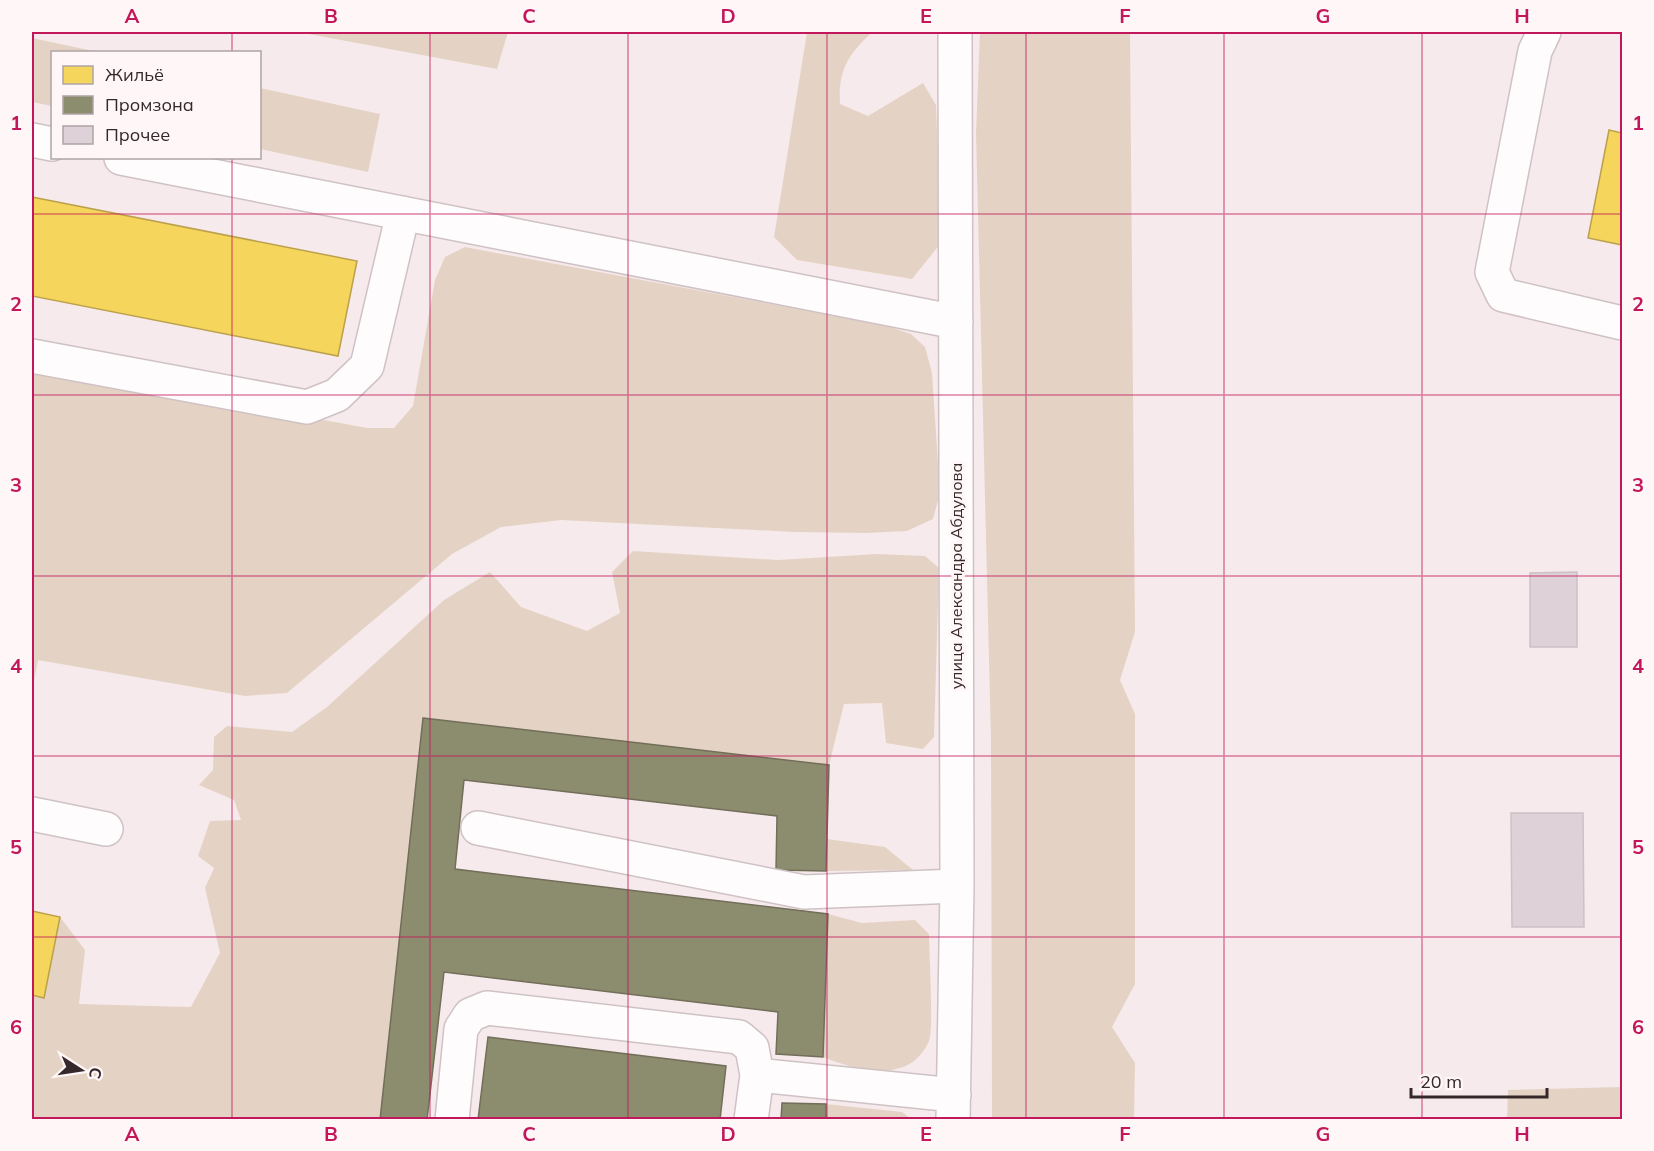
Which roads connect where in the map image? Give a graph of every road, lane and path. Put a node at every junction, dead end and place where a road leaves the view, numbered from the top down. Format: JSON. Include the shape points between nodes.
{"nodes":[{"id":1,"x":955,"y":32,"type":"edge"},
{"id":2,"x":1544,"y":32,"type":"edge"},
{"id":3,"x":32,"y":140,"type":"edge"},
{"id":4,"x":51,"y":144,"type":"edge"},
{"id":5,"x":126,"y":159,"type":"edge"},
{"id":6,"x":403,"y":213,"type":"junction"},
{"id":7,"x":956,"y":322,"type":"junction"},
{"id":8,"x":1623,"y":323,"type":"edge"},
{"id":9,"x":32,"y":356,"type":"edge"},
{"id":10,"x":32,"y":814,"type":"edge"},
{"id":11,"x":478,"y":828,"type":"dead end"},
{"id":12,"x":106,"y":829,"type":"dead end"},
{"id":13,"x":957,"y":886,"type":"junction"},
{"id":14,"x":757,"y":1075,"type":"junction"},
{"id":15,"x":953,"y":1107,"type":"edge"},
{"id":16,"x":452,"y":1119,"type":"edge"},
{"id":17,"x":752,"y":1119,"type":"edge"}],
"edges":[{"from":1,"to":7,"type":"street","name":"улица Александра Абдулова"},
{"from":2,"to":8,"type":"street","via":[[1535,51],[1491,272],[1503,295]]},
{"from":3,"to":4,"type":"street"},
{"from":5,"to":6,"type":"street"},
{"from":6,"to":7,"type":"street"},
{"from":6,"to":9,"type":"street","via":[[367,366],[338,395],[307,406]]},
{"from":7,"to":13,"type":"street","name":"улица Александра Абдулова"},
{"from":10,"to":12,"type":"street"},
{"from":11,"to":13,"type":"street","via":[[804,892]]},
{"from":13,"to":15,"type":"street","name":"улица Александра Абдулова"},
{"from":14,"to":15,"type":"street"},
{"from":14,"to":16,"type":"street","via":[[752,1048],[739,1037],[487,1008],[470,1015],[461,1029]]},
{"from":14,"to":17,"type":"street"}]}
